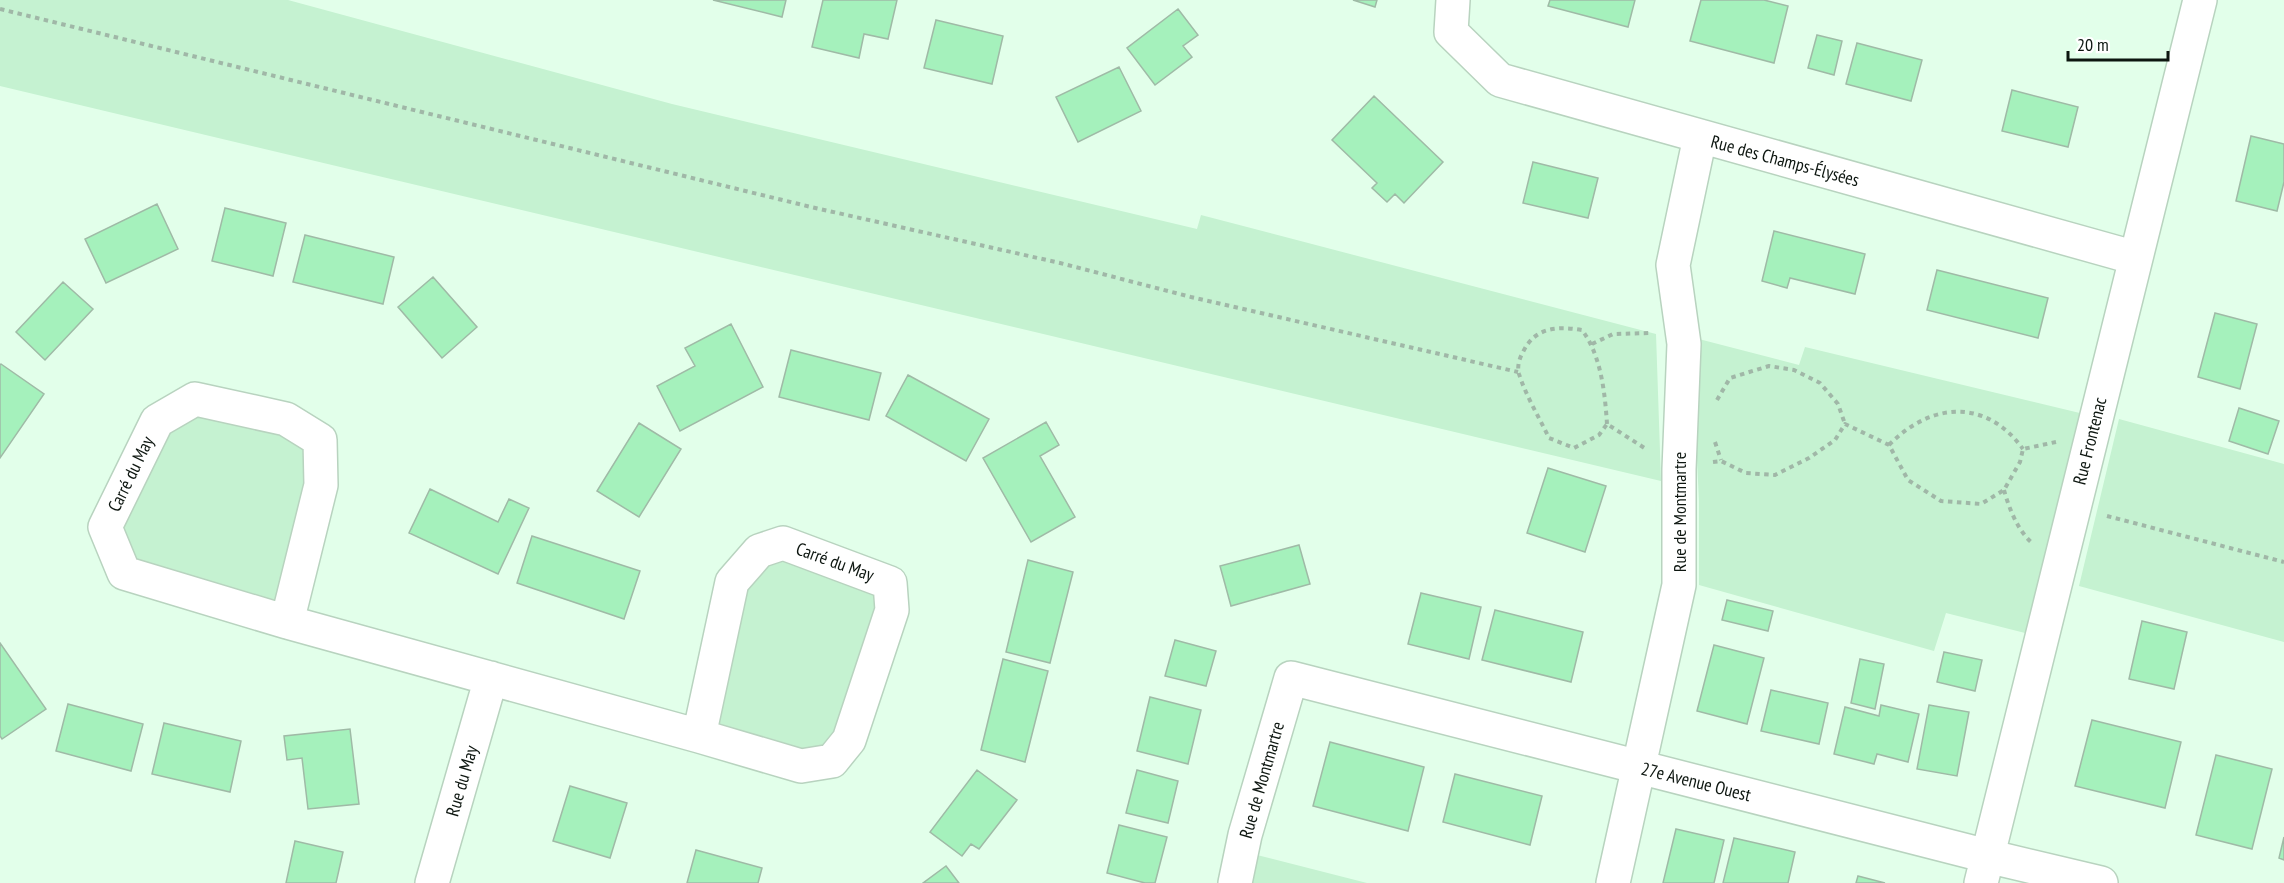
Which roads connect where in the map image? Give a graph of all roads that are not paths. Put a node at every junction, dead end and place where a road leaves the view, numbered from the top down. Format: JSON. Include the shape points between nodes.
{"nodes":[{"id":1,"x":1452,"y":0,"type":"edge"},
{"id":2,"x":2200,"y":0,"type":"edge"},
{"id":3,"x":1700,"y":137,"type":"junction"},
{"id":4,"x":2136,"y":258,"type":"junction"},
{"id":5,"x":286,"y":622,"type":"junction"},
{"id":6,"x":491,"y":678,"type":"junction"},
{"id":7,"x":1291,"y":678,"type":"joint"},
{"id":8,"x":699,"y":736,"type":"junction"},
{"id":9,"x":1639,"y":767,"type":"junction"},
{"id":10,"x":1984,"y":870,"type":"edge"},
{"id":11,"x":432,"y":883,"type":"edge"},
{"id":12,"x":1235,"y":883,"type":"edge"},
{"id":13,"x":1613,"y":883,"type":"edge"},
{"id":14,"x":2101,"y":883,"type":"edge"}],
"edges":[{"from":1,"to":3,"type":"street","name":"Rue des Champs-Élysées","via":[[1451,32],[1500,80]]},
{"from":2,"to":4,"type":"street","name":"Rue Frontenac"},
{"from":3,"to":4,"type":"street","name":"Rue des Champs-Élysées"},
{"from":3,"to":9,"type":"street","name":"Rue de Montmartre","via":[[1673,265],[1684,344],[1679,585]]},
{"from":4,"to":10,"type":"street","name":"Rue Frontenac"},
{"from":5,"to":5,"type":"street","name":"Carré du May","via":[[321,485],[320,440],[286,419],[195,399],[157,421],[105,527],[124,573]]},
{"from":5,"to":6,"type":"street","name":"Carré du May"},
{"from":6,"to":8,"type":"street","name":"Carré du May"},
{"from":6,"to":11,"type":"street","name":"Rue du May"},
{"from":7,"to":9,"type":"street","name":"27e Avenue Ouest"},
{"from":7,"to":12,"type":"street","name":"Rue de Montmartre"},
{"from":8,"to":8,"type":"street","name":"Carré du May","via":[[801,766],[832,761],[849,740],[892,610],[890,583],[783,543],[759,550],[732,582]]},
{"from":9,"to":10,"type":"street","name":"27e Avenue Ouest"},
{"from":9,"to":13,"type":"street","name":"Rue de Montmartre"},
{"from":10,"to":14,"type":"street","name":"27e Avenue Ouest"}]}
